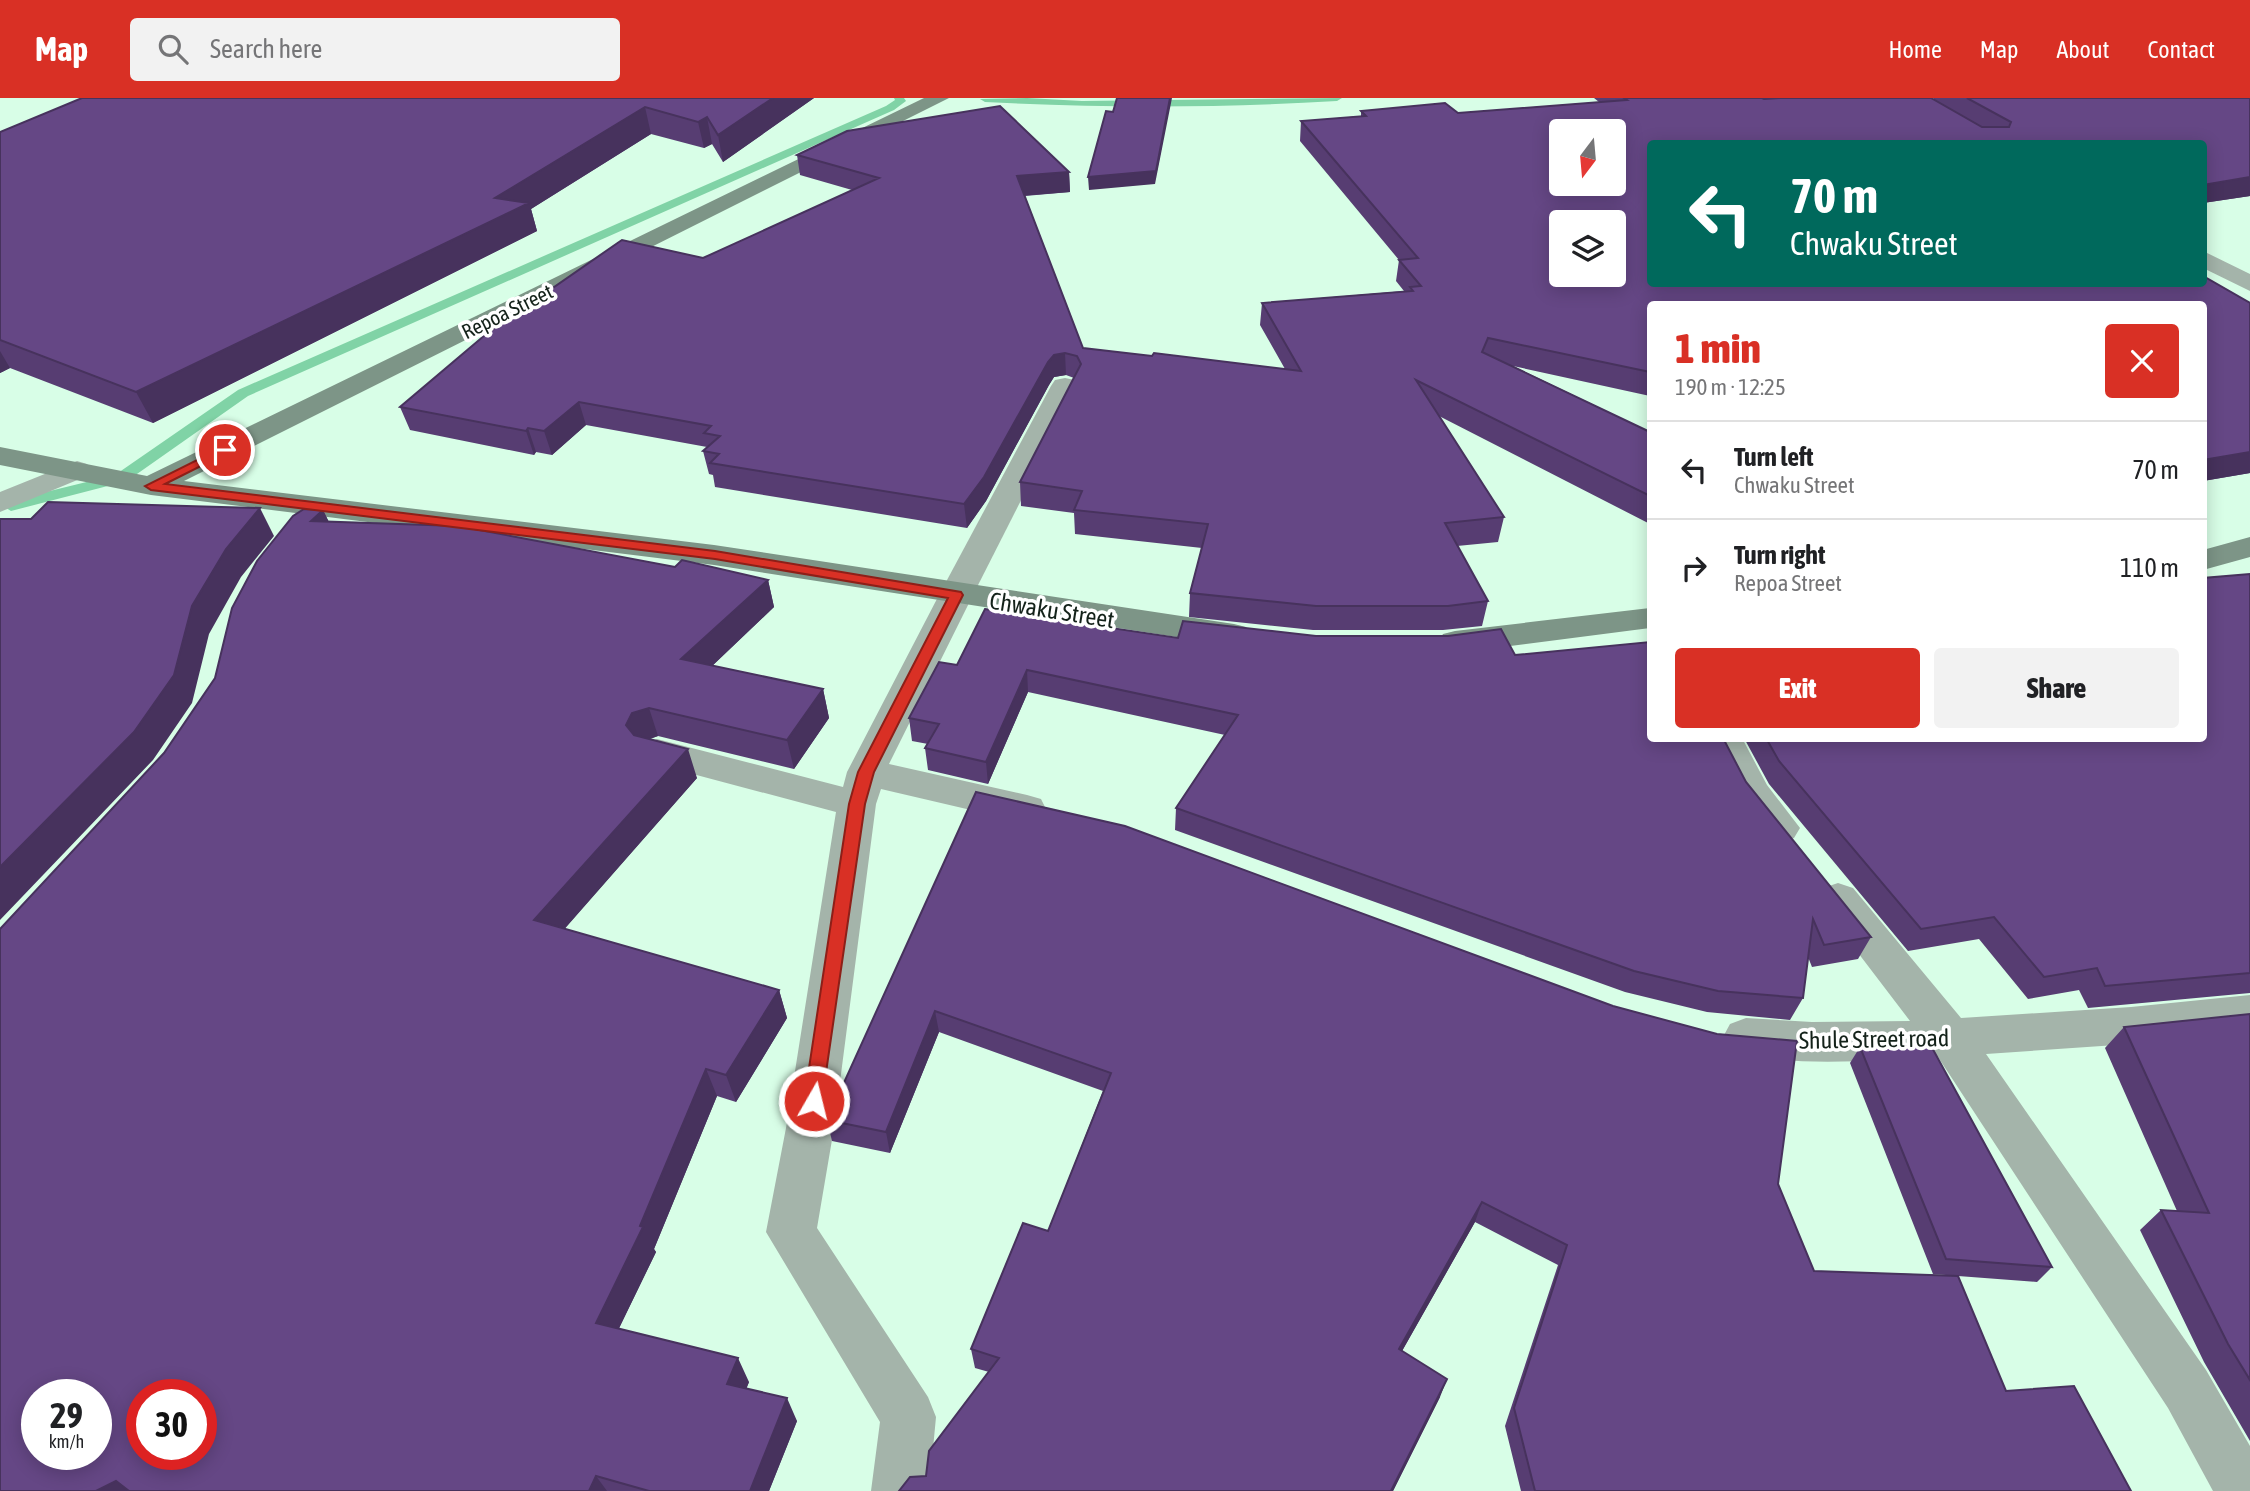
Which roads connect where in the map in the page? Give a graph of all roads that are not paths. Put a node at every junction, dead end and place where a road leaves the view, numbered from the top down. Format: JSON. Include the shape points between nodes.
{"nodes":[{"id":1,"x":939,"y":98,"type":"edge"},
{"id":2,"x":2207,"y":260,"type":"edge"},
{"id":3,"x":2250,"y":284,"type":"edge"},
{"id":4,"x":1065,"y":386,"type":"dead end"},
{"id":5,"x":0,"y":456,"type":"edge"},
{"id":6,"x":77,"y":470,"type":"junction"},
{"id":7,"x":151,"y":486,"type":"junction"},
{"id":8,"x":0,"y":503,"type":"edge"},
{"id":9,"x":332,"y":510,"type":"junction"},
{"id":10,"x":294,"y":535,"type":"edge"},
{"id":11,"x":2250,"y":547,"type":"edge"},
{"id":12,"x":2207,"y":559,"type":"edge"},
{"id":13,"x":956,"y":595,"type":"junction"},
{"id":14,"x":1647,"y":618,"type":"edge"},
{"id":15,"x":1258,"y":638,"type":"edge"},
{"id":16,"x":1430,"y":644,"type":"edge"},
{"id":17,"x":1725,"y":742,"type":"edge"},
{"id":18,"x":657,"y":752,"type":"edge"},
{"id":19,"x":862,"y":788,"type":"junction"},
{"id":20,"x":1066,"y":817,"type":"edge"},
{"id":21,"x":2250,"y":1013,"type":"edge"},
{"id":22,"x":1707,"y":1034,"type":"edge"},
{"id":23,"x":1950,"y":1038,"type":"junction"},
{"id":24,"x":900,"y":1491,"type":"edge"},
{"id":25,"x":2244,"y":1491,"type":"edge"}],
"edges":[{"from":1,"to":7,"type":"main road","name":"Repoa Street"},
{"from":2,"to":3,"type":"street"},
{"from":4,"to":13,"type":"street"},
{"from":5,"to":6,"type":"main road","name":"Chwaku Street"},
{"from":6,"to":7,"type":"main road","name":"Chwaku Street"},
{"from":6,"to":8,"type":"street"},
{"from":7,"to":9,"type":"main road","name":"Chwaku Street"},
{"from":9,"to":10,"type":"street"},
{"from":9,"to":13,"type":"main road","name":"Chwaku Street","via":[[715,555]]},
{"from":11,"to":12,"type":"main road"},
{"from":13,"to":15,"type":"main road","name":"Chwaku Street"},
{"from":13,"to":19,"type":"street"},
{"from":14,"to":16,"type":"main road"},
{"from":17,"to":23,"type":"street","via":[[1752,793]]},
{"from":18,"to":19,"type":"street"},
{"from":19,"to":20,"type":"street"},
{"from":19,"to":24,"type":"street","via":[[791,1232],[908,1417]]},
{"from":21,"to":23,"type":"street","name":"Shule Street road","via":[[2174,1023]]},
{"from":22,"to":23,"type":"street","name":"Shule Street road","via":[[1804,1042]]},
{"from":23,"to":25,"type":"street","via":[[2187,1389]]}]}
